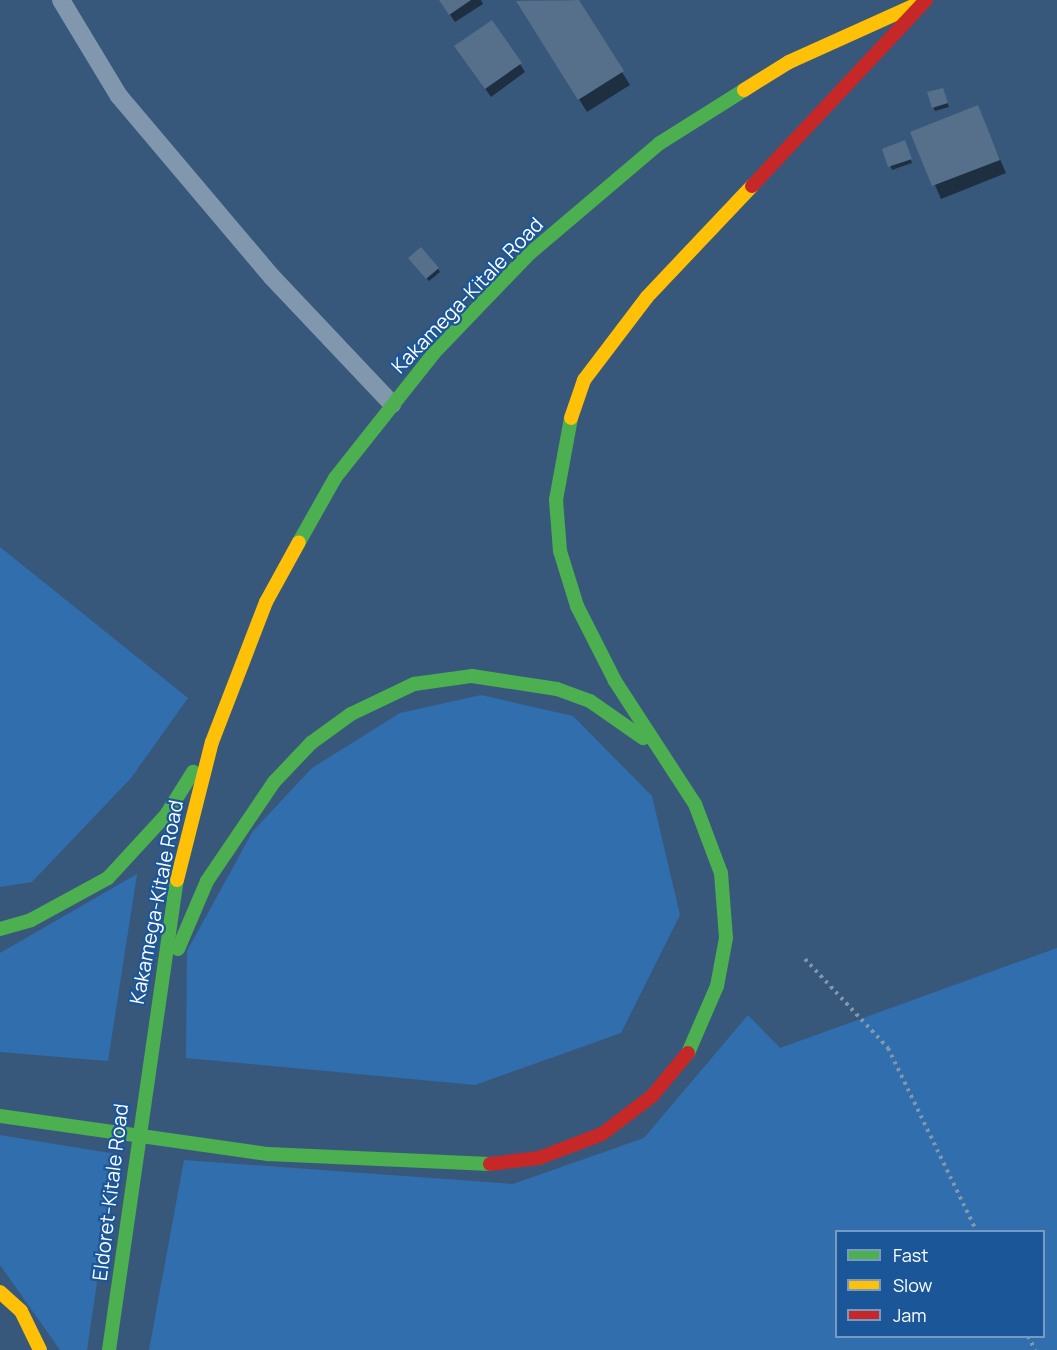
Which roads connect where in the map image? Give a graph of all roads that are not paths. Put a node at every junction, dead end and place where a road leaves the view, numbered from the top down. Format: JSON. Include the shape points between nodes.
{"nodes":[{"id":1,"x":61,"y":0,"type":"edge"},
{"id":2,"x":926,"y":0,"type":"edge"},
{"id":3,"x":392,"y":404,"type":"junction"},
{"id":4,"x":212,"y":742,"type":"junction"},
{"id":5,"x":666,"y":756,"type":"junction"},
{"id":6,"x":0,"y":929,"type":"edge"},
{"id":7,"x":150,"y":1039,"type":"junction"},
{"id":8,"x":0,"y":1116,"type":"edge"},
{"id":9,"x":0,"y":1292,"type":"edge"},
{"id":10,"x":40,"y":1350,"type":"edge"},
{"id":11,"x":109,"y":1350,"type":"edge"}],
"edges":[{"from":1,"to":3,"type":"street","via":[[119,96],[272,277]]},
{"from":2,"to":3,"type":"highway","name":"Kakamega-Kitale Road","via":[[789,62],[660,143],[529,254]]},
{"from":2,"to":5,"type":"highway","name":"Kakamega-Kitale Road","via":[[647,297],[584,380],[565,436],[556,500],[560,551],[576,606],[615,681]]},
{"from":3,"to":4,"type":"highway","name":"Kakamega-Kitale Road","via":[[335,478],[266,602]]},
{"from":4,"to":6,"type":"highway","via":[[166,815],[108,878],[31,920]]},
{"from":4,"to":7,"type":"highway","name":"Kakamega-Kitale Road","via":[[182,853]]},
{"from":5,"to":7,"type":"highway","name":"Kakamega-Kitale Road","via":[[590,701],[512,679],[472,676],[414,684],[351,714],[310,743],[234,834],[177,953]]},
{"from":5,"to":8,"type":"highway","name":"Kakamega-Kitale Road","via":[[695,804],[721,873],[726,938],[717,986],[693,1047],[652,1096],[602,1134],[539,1158],[470,1166],[268,1154]]},
{"from":7,"to":11,"type":"highway","name":"Eldoret-Kitale Road"},
{"from":9,"to":10,"type":"highway","via":[[21,1311]]}]}
